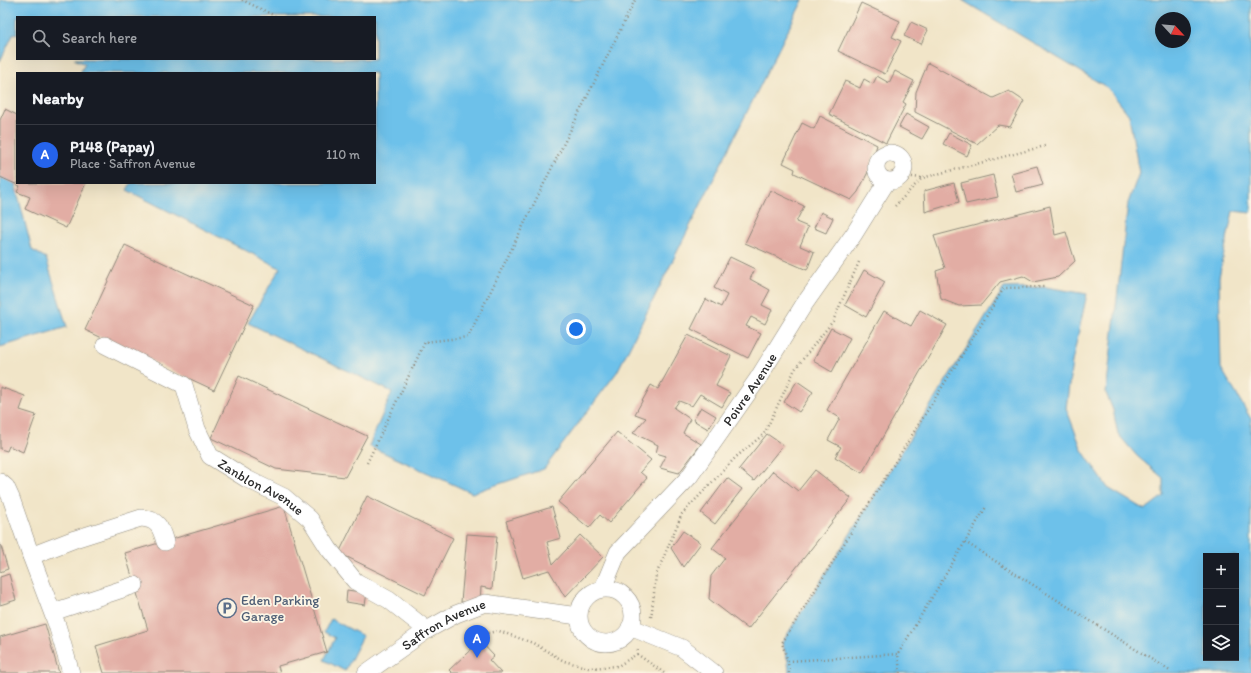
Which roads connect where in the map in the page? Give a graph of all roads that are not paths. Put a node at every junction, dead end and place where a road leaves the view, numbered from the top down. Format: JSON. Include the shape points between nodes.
{"nodes":[{"id":1,"x":894,"y":178,"type":"road end"},
{"id":2,"x":105,"y":345,"type":"dead end"},
{"id":3,"x":0,"y":482,"type":"edge"},
{"id":4,"x":165,"y":542,"type":"dead end"},
{"id":5,"x":31,"y":556,"type":"junction"},
{"id":6,"x":135,"y":585,"type":"dead end"},
{"id":7,"x":603,"y":588,"type":"junction"},
{"id":8,"x":53,"y":612,"type":"junction"},
{"id":9,"x":578,"y":616,"type":"junction"},
{"id":10,"x":427,"y":630,"type":"junction"},
{"id":11,"x":638,"y":630,"type":"junction"},
{"id":12,"x":71,"y":673,"type":"edge"},
{"id":13,"x":366,"y":673,"type":"edge"},
{"id":14,"x":714,"y":673,"type":"edge"}],
"edges":[{"from":1,"to":7,"type":"street","name":"Poivre Avenue","via":[[803,306],[757,380],[689,478],[618,552]]},
{"from":2,"to":10,"type":"street","name":"Zanblon Avenue","via":[[184,385],[197,429],[210,456],[247,479],[284,497],[310,519],[329,549],[355,581],[389,600]]},
{"from":3,"to":5,"type":"street","via":[[6,487],[11,498]]},
{"from":4,"to":5,"type":"street","via":[[158,525],[141,518]]},
{"from":5,"to":8,"type":"street"},
{"from":6,"to":8,"type":"street"},
{"from":7,"to":9,"type":"street","via":[[588,595],[579,608]]},
{"from":7,"to":11,"type":"street","via":[[619,591],[625,596],[630,603]]},
{"from":8,"to":12,"type":"street"},
{"from":9,"to":10,"type":"street","name":"Saffron Avenue","via":[[485,603],[456,614]]},
{"from":9,"to":11,"type":"street","via":[[584,633],[600,643],[618,640]]},
{"from":10,"to":13,"type":"street","name":"Saffron Avenue"},
{"from":11,"to":14,"type":"street","via":[[682,648]]}]}
